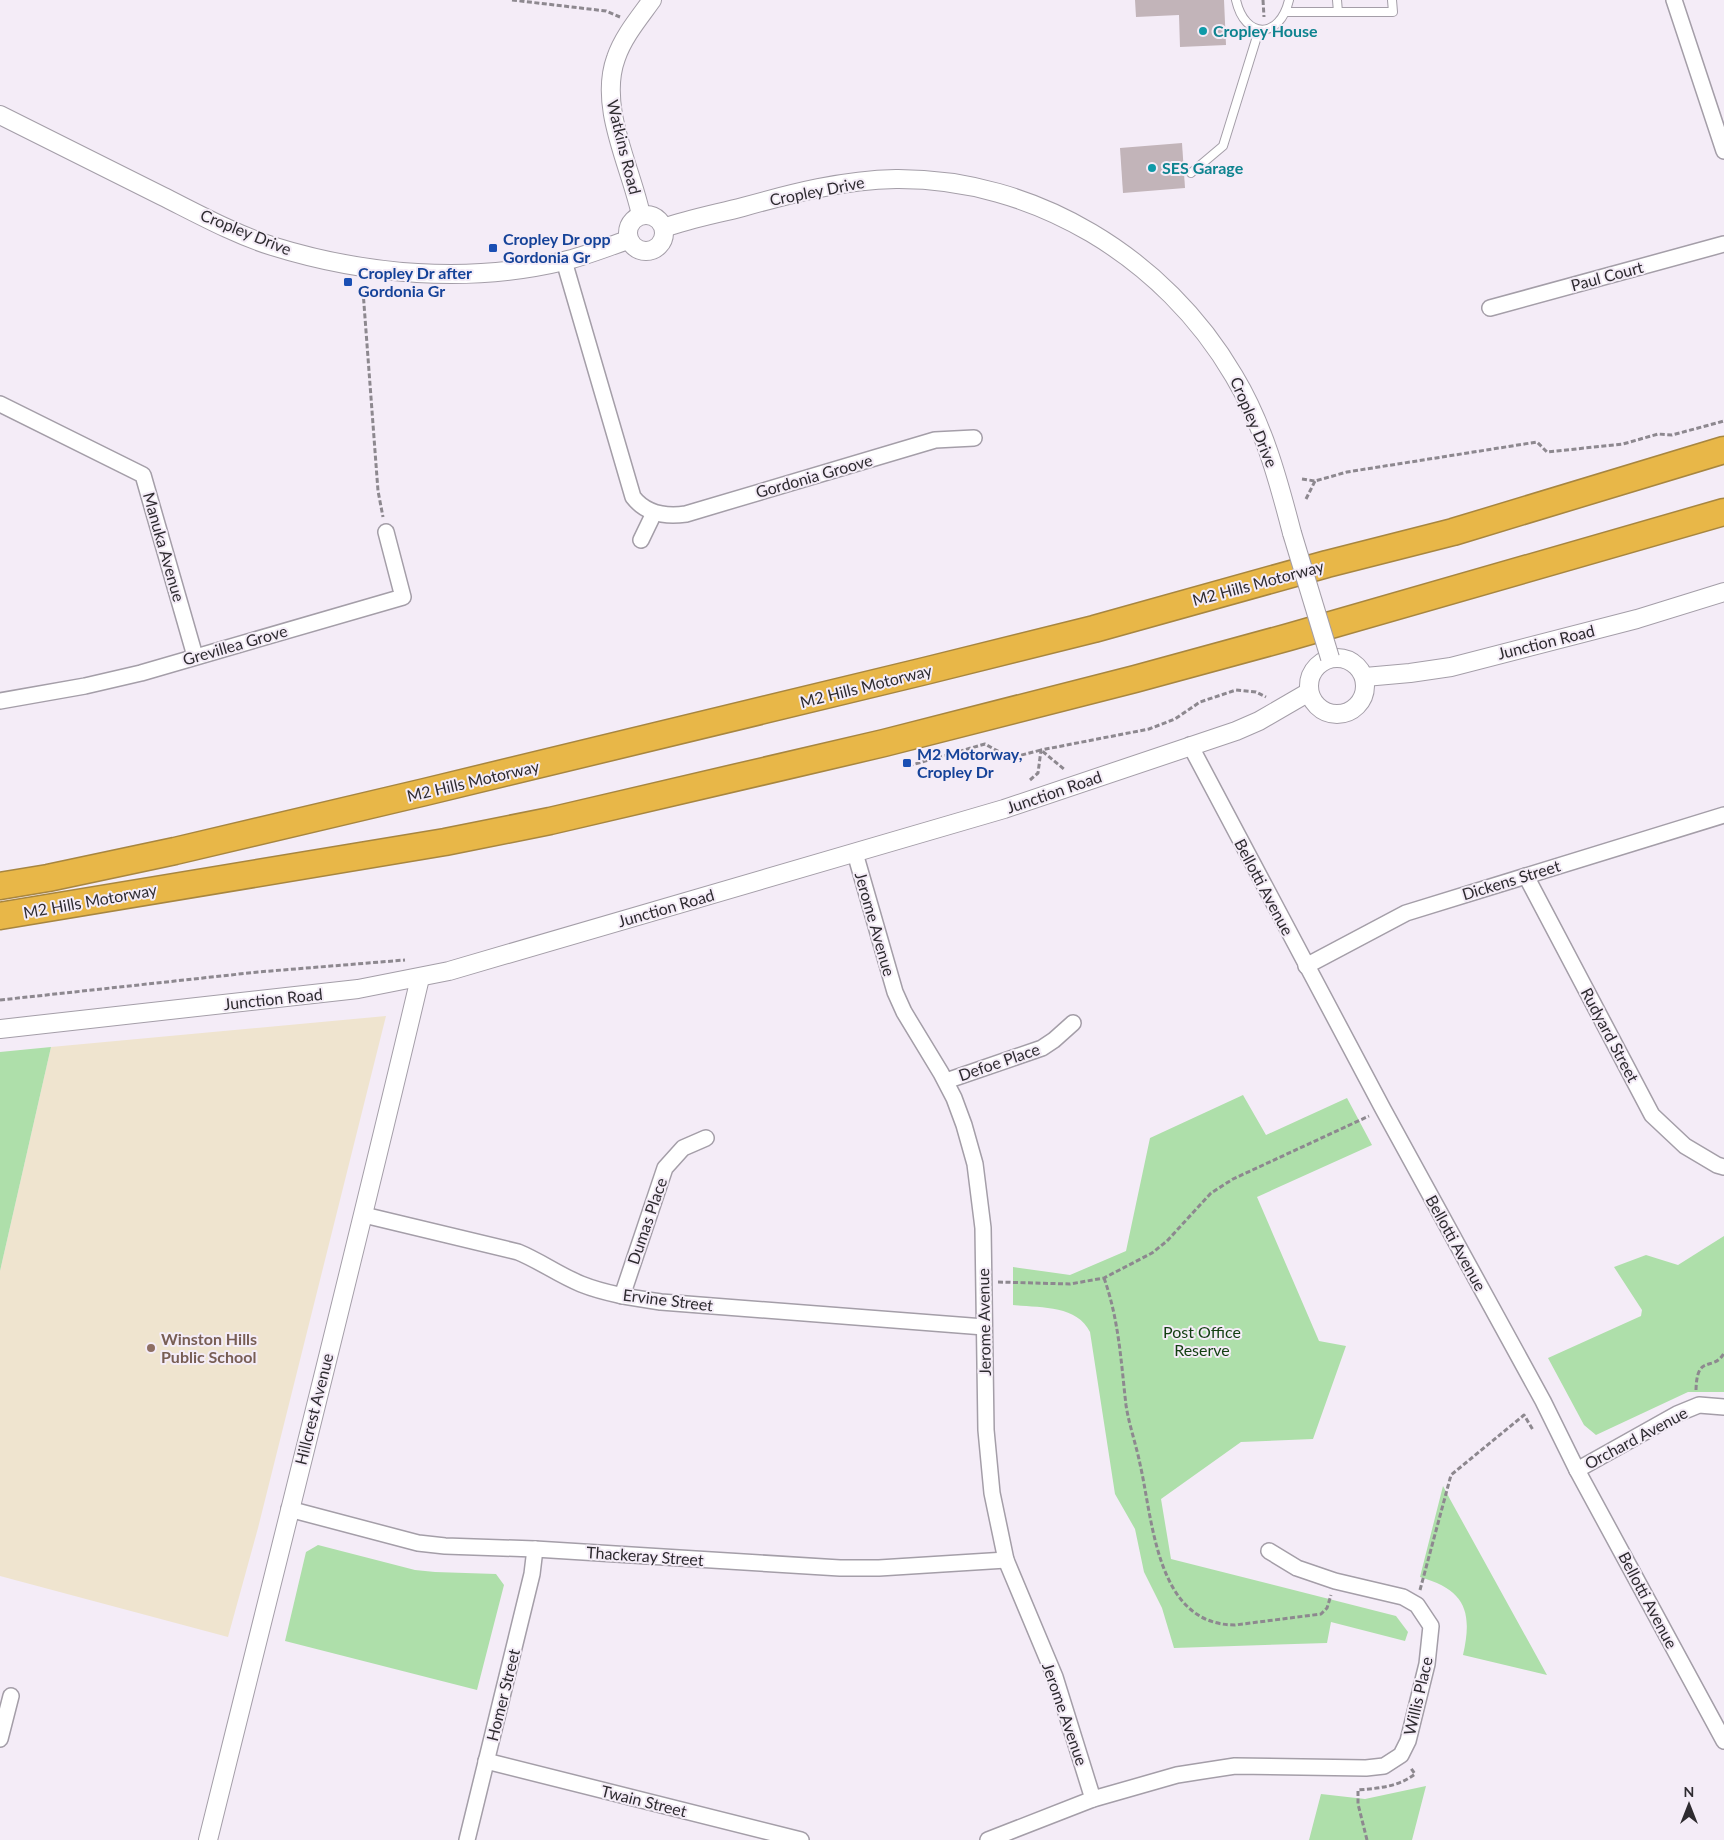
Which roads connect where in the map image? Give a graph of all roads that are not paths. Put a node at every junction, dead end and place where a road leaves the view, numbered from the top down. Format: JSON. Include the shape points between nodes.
{"nodes":[{"id":1,"x":652,"y":0,"type":"edge"},
{"id":2,"x":1236,"y":0,"type":"edge"},
{"id":3,"x":1289,"y":0,"type":"edge"},
{"id":4,"x":1337,"y":0,"type":"edge"},
{"id":5,"x":1392,"y":0,"type":"edge"},
{"id":6,"x":1674,"y":0,"type":"edge"},
{"id":7,"x":1286,"y":12,"type":"junction"},
{"id":8,"x":1338,"y":12,"type":"junction"},
{"id":9,"x":1259,"y":30,"type":"junction"},
{"id":10,"x":0,"y":115,"type":"edge"},
{"id":11,"x":1724,"y":151,"type":"edge"},
{"id":12,"x":1191,"y":173,"type":"dead end"},
{"id":13,"x":641,"y":215,"type":"junction"},
{"id":14,"x":664,"y":228,"type":"junction"},
{"id":15,"x":628,"y":240,"type":"junction"},
{"id":16,"x":1724,"y":244,"type":"edge"},
{"id":17,"x":564,"y":261,"type":"junction"},
{"id":18,"x":1490,"y":308,"type":"dead end"},
{"id":19,"x":0,"y":404,"type":"edge"},
{"id":20,"x":974,"y":438,"type":"dead end"},
{"id":21,"x":1724,"y":450,"type":"edge"},
{"id":22,"x":654,"y":512,"type":"junction"},
{"id":23,"x":1724,"y":512,"type":"edge"},
{"id":24,"x":386,"y":532,"type":"road end"},
{"id":25,"x":641,"y":540,"type":"dead end"},
{"id":26,"x":1724,"y":592,"type":"edge"},
{"id":27,"x":195,"y":656,"type":"junction"},
{"id":28,"x":1330,"y":658,"type":"junction"},
{"id":29,"x":1365,"y":677,"type":"junction"},
{"id":30,"x":1310,"y":692,"type":"junction"},
{"id":31,"x":0,"y":701,"type":"edge"},
{"id":32,"x":1190,"y":745,"type":"junction"},
{"id":33,"x":1724,"y":815,"type":"edge"},
{"id":34,"x":855,"y":853,"type":"junction"},
{"id":35,"x":1526,"y":876,"type":"junction"},
{"id":36,"x":0,"y":886,"type":"edge"},
{"id":37,"x":0,"y":916,"type":"edge"},
{"id":38,"x":1306,"y":966,"type":"junction"},
{"id":39,"x":420,"y":978,"type":"junction"},
{"id":40,"x":1073,"y":1023,"type":"dead end"},
{"id":41,"x":0,"y":1029,"type":"edge"},
{"id":42,"x":946,"y":1081,"type":"junction"},
{"id":43,"x":706,"y":1138,"type":"dead end"},
{"id":44,"x":1724,"y":1167,"type":"edge"},
{"id":45,"x":364,"y":1215,"type":"junction"},
{"id":46,"x":622,"y":1296,"type":"junction"},
{"id":47,"x":984,"y":1327,"type":"junction"},
{"id":48,"x":1724,"y":1407,"type":"edge"},
{"id":49,"x":1577,"y":1470,"type":"junction"},
{"id":50,"x":289,"y":1509,"type":"junction"},
{"id":51,"x":535,"y":1549,"type":"junction"},
{"id":52,"x":1269,"y":1551,"type":"dead end"},
{"id":53,"x":1006,"y":1560,"type":"junction"},
{"id":54,"x":11,"y":1696,"type":"dead end"},
{"id":55,"x":0,"y":1739,"type":"edge"},
{"id":56,"x":1724,"y":1741,"type":"edge"},
{"id":57,"x":486,"y":1761,"type":"junction"},
{"id":58,"x":1094,"y":1799,"type":"junction"},
{"id":59,"x":208,"y":1840,"type":"edge"},
{"id":60,"x":467,"y":1840,"type":"edge"},
{"id":61,"x":801,"y":1840,"type":"edge"},
{"id":62,"x":988,"y":1840,"type":"edge"}],
"edges":[{"from":1,"to":13,"type":"street","name":"Watkins Road","via":[[615,60],[611,81],[616,128]]},
{"from":2,"to":9,"type":"lane","via":[[1243,19]]},
{"from":3,"to":7,"type":"lane"},
{"from":4,"to":8,"type":"lane"},
{"from":5,"to":8,"type":"lane","via":[[1393,12]]},
{"from":6,"to":11,"type":"street"},
{"from":7,"to":8,"type":"lane"},
{"from":7,"to":9,"type":"lane","via":[[1276,24]]},
{"from":9,"to":12,"type":"lane","via":[[1223,146]]},
{"from":10,"to":17,"type":"street","name":"Cropley Drive","via":[[221,225],[271,246],[322,260],[405,272],[450,273]]},
{"from":13,"to":14,"type":"street","via":[[652,215]]},
{"from":13,"to":15,"type":"street","via":[[630,222]]},
{"from":14,"to":15,"type":"street","via":[[659,246],[648,251],[637,249]]},
{"from":14,"to":28,"type":"street","name":"Cropley Drive","bridge":true,"via":[[835,184],[896,179],[932,181],[1001,194],[1092,232],[1143,268],[1193,316],[1244,392],[1264,440]]},
{"from":15,"to":17,"type":"street","name":"Cropley Drive"},
{"from":16,"to":18,"type":"street","name":"Paul Court"},
{"from":17,"to":22,"type":"street","name":"Gordonia Groove","via":[[633,497]]},
{"from":19,"to":27,"type":"street","name":"Manuka Avenue","via":[[143,475]]},
{"from":20,"to":22,"type":"street","name":"Gordonia Groove","via":[[935,440],[686,514],[671,516]]},
{"from":21,"to":36,"type":"highway","name":"M2 Hills Motorway","via":[[1453,532],[1028,645],[249,833]]},
{"from":22,"to":25,"type":"street"},
{"from":23,"to":37,"type":"highway","name":"M2 Hills Motorway","via":[[1289,637],[875,746],[455,840]]},
{"from":24,"to":27,"type":"street","name":"Grevillea Grove","via":[[403,597]]},
{"from":26,"to":29,"type":"street","name":"Junction Road","via":[[1636,619],[1451,667]]},
{"from":27,"to":31,"type":"street","name":"Grevillea Grove","via":[[94,684]]},
{"from":28,"to":29,"type":"street","via":[[1346,658],[1361,669]]},
{"from":28,"to":30,"type":"street","via":[[1315,668],[1310,676]]},
{"from":29,"to":30,"type":"street","via":[[1366,686],[1360,703],[1345,713],[1336,714],[1319,708]]},
{"from":30,"to":32,"type":"street","name":"Junction Road","via":[[1259,721]]},
{"from":32,"to":34,"type":"street","name":"Junction Road","via":[[1071,787]]},
{"from":32,"to":38,"type":"street","name":"Bellotti Avenue"},
{"from":33,"to":35,"type":"street","name":"Dickens Street"},
{"from":34,"to":39,"type":"street","name":"Junction Road"},
{"from":34,"to":42,"type":"street","name":"Jerome Avenue","via":[[895,992]]},
{"from":35,"to":38,"type":"street","name":"Dickens Street","via":[[1406,913]]},
{"from":35,"to":44,"type":"street","name":"Rudyard Street","via":[[1652,1115],[1685,1146]]},
{"from":38,"to":49,"type":"street","name":"Bellotti Avenue","via":[[1543,1401]]},
{"from":39,"to":41,"type":"street","name":"Junction Road","via":[[358,990]]},
{"from":39,"to":45,"type":"street","name":"Hillcrest Avenue"},
{"from":40,"to":42,"type":"street","name":"Defoe Place","via":[[1042,1048]]},
{"from":42,"to":47,"type":"street","name":"Jerome Avenue","via":[[964,1126],[978,1182],[983,1228]]},
{"from":43,"to":46,"type":"street","name":"Dumas Place","via":[[683,1148],[665,1168]]},
{"from":45,"to":46,"type":"street","name":"Ervine Street","via":[[518,1252],[581,1284]]},
{"from":45,"to":50,"type":"street","name":"Hillcrest Avenue"},
{"from":46,"to":47,"type":"street","name":"Ervine Street","via":[[661,1302]]},
{"from":47,"to":53,"type":"street","name":"Jerome Avenue","via":[[988,1458]]},
{"from":48,"to":49,"type":"street","name":"Orchard Avenue","via":[[1699,1405],[1677,1414]]},
{"from":49,"to":56,"type":"street","name":"Bellotti Avenue"},
{"from":50,"to":51,"type":"street","name":"Thackeray Street","via":[[418,1543]]},
{"from":50,"to":59,"type":"street","name":"Hillcrest Avenue"},
{"from":51,"to":53,"type":"street","name":"Thackeray Street","via":[[840,1568]]},
{"from":51,"to":57,"type":"street","name":"Homer Street","via":[[532,1574]]},
{"from":52,"to":58,"type":"street","name":"Willis Place","via":[[1297,1568],[1403,1597],[1416,1605],[1431,1626],[1427,1664],[1408,1742],[1401,1755],[1384,1766],[1366,1768],[1235,1766],[1177,1775]]},
{"from":53,"to":58,"type":"street","name":"Jerome Avenue","via":[[1055,1677]]},
{"from":54,"to":55,"type":"street"},
{"from":57,"to":60,"type":"street","name":"Homer Street"},
{"from":57,"to":61,"type":"street","name":"Twain Street"},
{"from":58,"to":62,"type":"street"}]}
